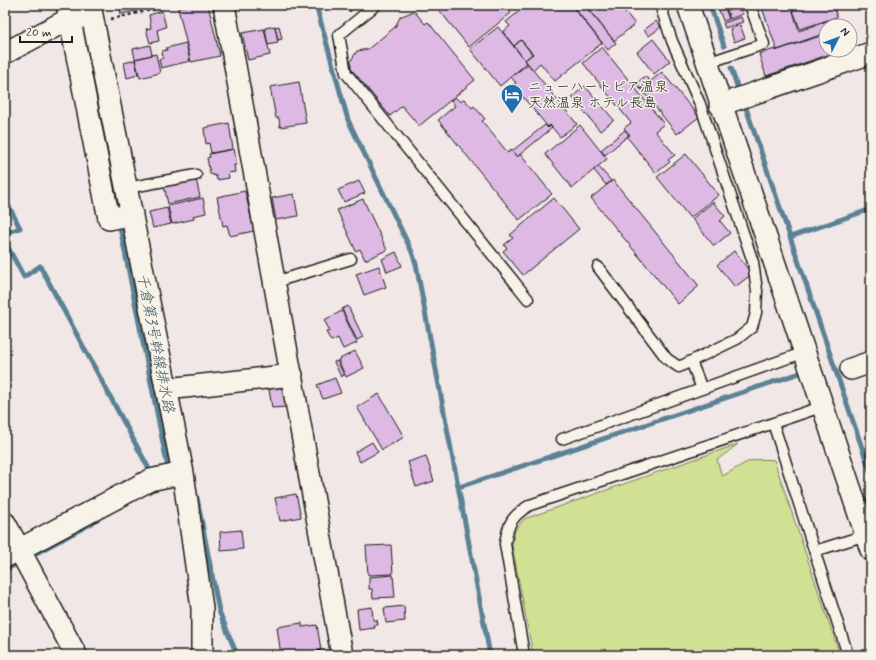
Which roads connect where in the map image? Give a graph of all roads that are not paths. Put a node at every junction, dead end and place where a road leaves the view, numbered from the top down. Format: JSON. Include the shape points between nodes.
{"nodes":[{"id":1,"x":224,"y":5,"type":"edge"},
{"id":2,"x":376,"y":5,"type":"edge"},
{"id":3,"x":660,"y":5,"type":"edge"},
{"id":4,"x":688,"y":5,"type":"edge"},
{"id":5,"x":750,"y":5,"type":"edge"},
{"id":6,"x":68,"y":12,"type":"edge"},
{"id":7,"x":92,"y":14,"type":"edge"},
{"id":8,"x":5,"y":53,"type":"edge"},
{"id":9,"x":871,"y":54,"type":"edge"},
{"id":10,"x":707,"y":63,"type":"junction"},
{"id":11,"x":720,"y":105,"type":"junction"},
{"id":12,"x":196,"y":175,"type":"dead end"},
{"id":13,"x":127,"y":188,"type":"junction"},
{"id":14,"x":132,"y":214,"type":"junction"},
{"id":15,"x":351,"y":259,"type":"dead end"},
{"id":16,"x":598,"y":267,"type":"dead end"},
{"id":17,"x":275,"y":282,"type":"junction"},
{"id":18,"x":528,"y":299,"type":"dead end"},
{"id":19,"x":805,"y":352,"type":"junction"},
{"id":20,"x":691,"y":361,"type":"junction"},
{"id":21,"x":871,"y":362,"type":"edge"},
{"id":22,"x":851,"y":369,"type":"dead end"},
{"id":23,"x":292,"y":375,"type":"junction"},
{"id":24,"x":167,"y":389,"type":"junction"},
{"id":25,"x":702,"y":389,"type":"junction"},
{"id":26,"x":824,"y":406,"type":"junction"},
{"id":27,"x":774,"y":423,"type":"junction"},
{"id":28,"x":562,"y":439,"type":"dead end"},
{"id":29,"x":183,"y":473,"type":"junction"},
{"id":30,"x":5,"y":523,"type":"edge"},
{"id":31,"x":869,"y":542,"type":"edge"},
{"id":32,"x":815,"y":551,"type":"junction"},
{"id":33,"x":18,"y":556,"type":"edge"},
{"id":34,"x":76,"y":655,"type":"edge"},
{"id":35,"x":202,"y":655,"type":"edge"},
{"id":36,"x":342,"y":655,"type":"edge"},
{"id":37,"x":524,"y":655,"type":"edge"},
{"id":38,"x":848,"y":655,"type":"edge"}],
"edges":[{"from":1,"to":17,"type":"street"},
{"from":2,"to":18,"type":"lane","via":[[339,35],[346,73]]},
{"from":3,"to":20,"type":"lane","via":[[672,41],[700,104],[753,262],[757,291],[756,313],[752,327],[737,339]]},
{"from":4,"to":10,"type":"street"},
{"from":5,"to":10,"type":"lane","via":[[764,44]]},
{"from":6,"to":7,"type":"street"},
{"from":6,"to":8,"type":"street"},
{"from":6,"to":14,"type":"street","via":[[109,220]]},
{"from":7,"to":13,"type":"street"},
{"from":9,"to":11,"type":"street"},
{"from":10,"to":11,"type":"street"},
{"from":11,"to":19,"type":"street"},
{"from":12,"to":13,"type":"lane"},
{"from":13,"to":14,"type":"street"},
{"from":14,"to":24,"type":"street"},
{"from":15,"to":17,"type":"lane"},
{"from":16,"to":20,"type":"lane","via":[[667,359],[679,367]]},
{"from":17,"to":23,"type":"street"},
{"from":19,"to":25,"type":"lane"},
{"from":19,"to":26,"type":"street"},
{"from":20,"to":25,"type":"lane"},
{"from":21,"to":22,"type":"street"},
{"from":23,"to":24,"type":"street"},
{"from":23,"to":36,"type":"street"},
{"from":24,"to":29,"type":"street"},
{"from":25,"to":28,"type":"lane"},
{"from":26,"to":27,"type":"lane"},
{"from":26,"to":31,"type":"street"},
{"from":27,"to":32,"type":"lane"},
{"from":27,"to":37,"type":"lane","via":[[530,505],[516,513],[507,528],[505,544]]},
{"from":29,"to":33,"type":"street","via":[[150,480]]},
{"from":29,"to":35,"type":"street","via":[[202,608]]},
{"from":30,"to":33,"type":"street"},
{"from":31,"to":32,"type":"lane"},
{"from":32,"to":38,"type":"lane"},
{"from":33,"to":34,"type":"street"}]}
